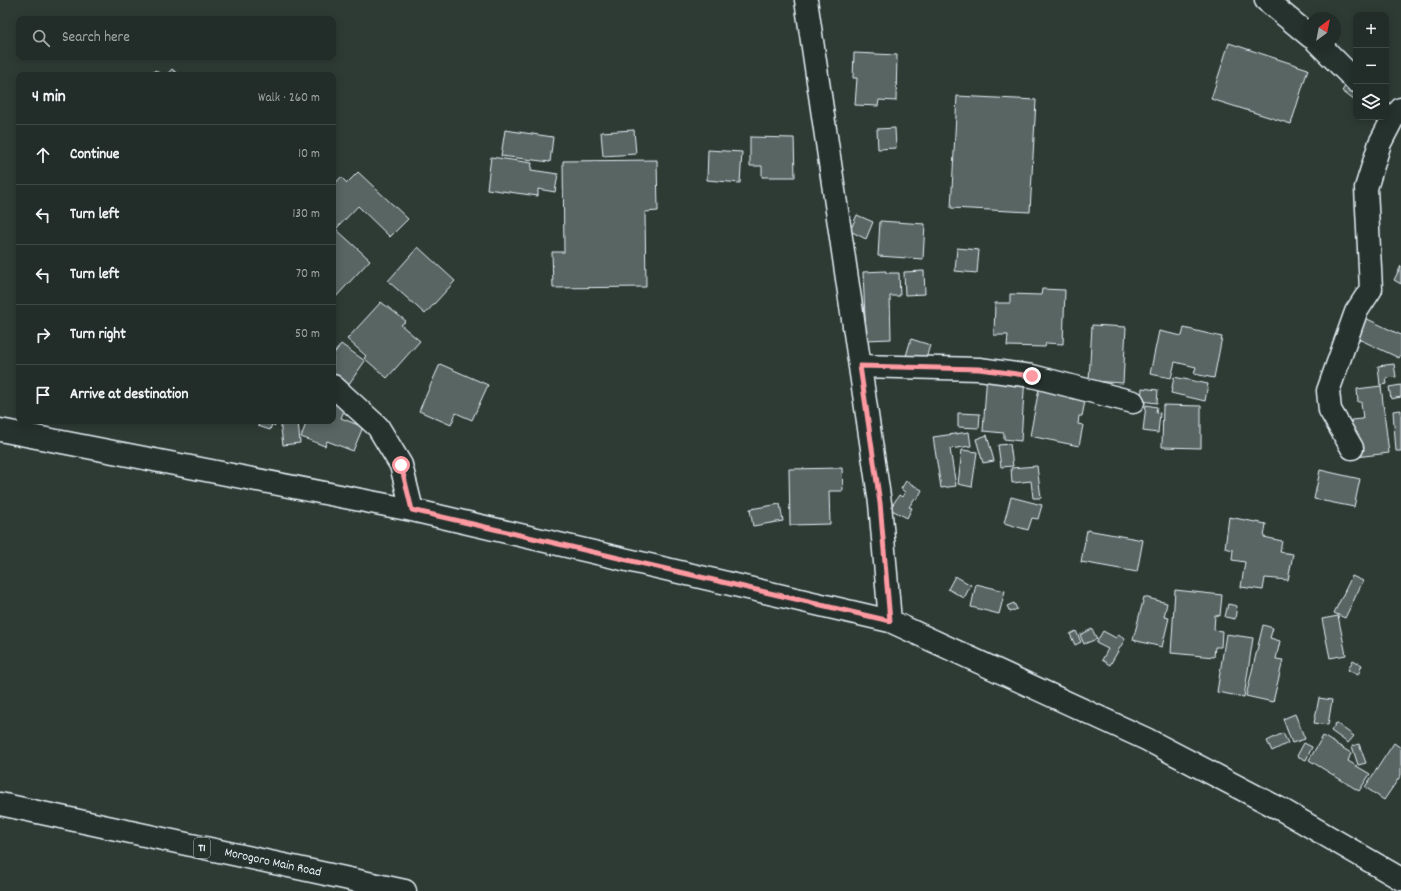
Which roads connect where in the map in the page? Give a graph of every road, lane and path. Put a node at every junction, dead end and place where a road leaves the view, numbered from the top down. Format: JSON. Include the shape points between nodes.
{"nodes":[{"id":1,"x":806,"y":0,"type":"edge"},
{"id":2,"x":1266,"y":0,"type":"edge"},
{"id":3,"x":1305,"y":32,"type":"edge"},
{"id":4,"x":1323,"y":48,"type":"edge"},
{"id":5,"x":1353,"y":79,"type":"edge"},
{"id":6,"x":1395,"y":116,"type":"edge"},
{"id":7,"x":860,"y":366,"type":"junction"},
{"id":8,"x":336,"y":389,"type":"edge"},
{"id":9,"x":1133,"y":402,"type":"dead end"},
{"id":10,"x":0,"y":430,"type":"edge"},
{"id":11,"x":1352,"y":448,"type":"dead end"},
{"id":12,"x":412,"y":510,"type":"junction"},
{"id":13,"x":890,"y":621,"type":"junction"},
{"id":14,"x":0,"y":804,"type":"edge"},
{"id":15,"x":1401,"y":879,"type":"edge"},
{"id":16,"x":405,"y":891,"type":"edge"}],
"edges":[{"from":1,"to":7,"type":"main road"},
{"from":2,"to":3,"type":"main road"},
{"from":4,"to":5,"type":"main road"},
{"from":6,"to":11,"type":"main road","via":[[1380,144],[1366,188],[1371,289],[1356,312],[1328,391],[1330,410]]},
{"from":7,"to":9,"type":"main road","via":[[979,369],[1032,376]]},
{"from":7,"to":13,"type":"main road","via":[[880,503]]},
{"from":8,"to":12,"type":"main road","via":[[378,427],[401,465]]},
{"from":10,"to":12,"type":"main road"},
{"from":12,"to":13,"type":"main road"},
{"from":13,"to":15,"type":"main road","via":[[1146,739],[1284,811]]},
{"from":14,"to":16,"type":"main road","name":"Morogoro Main Road","number":"T1"}]}
